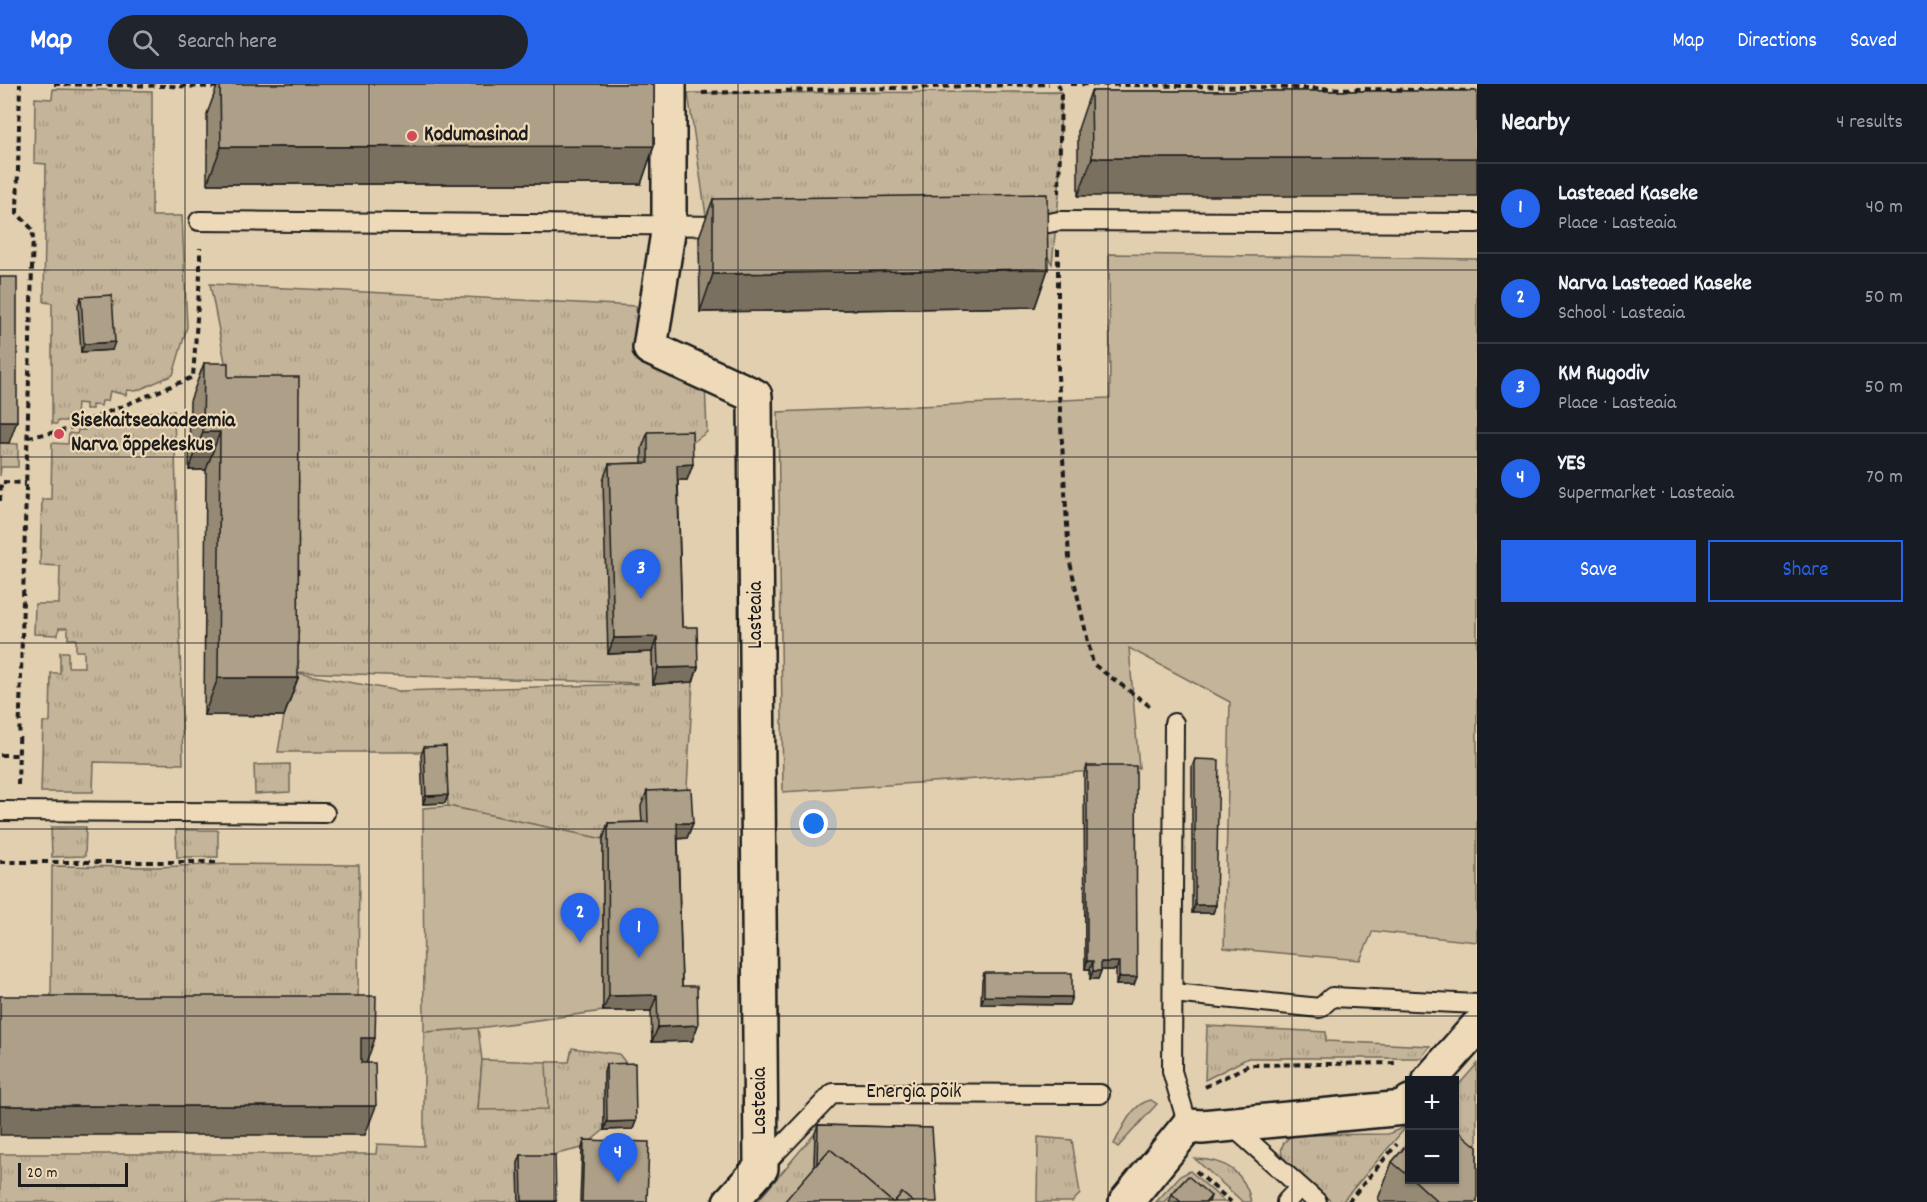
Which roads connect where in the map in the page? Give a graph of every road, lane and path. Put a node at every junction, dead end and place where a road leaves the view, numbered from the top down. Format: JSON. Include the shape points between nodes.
{"nodes":[{"id":1,"x":20,"y":84,"type":"edge"},
{"id":2,"x":54,"y":84,"type":"edge"},
{"id":3,"x":1049,"y":84,"type":"edge"},
{"id":4,"x":1058,"y":84,"type":"edge"},
{"id":5,"x":1071,"y":84,"type":"edge"},
{"id":6,"x":226,"y":87,"type":"edge"},
{"id":7,"x":669,"y":87,"type":"edge"},
{"id":8,"x":1477,"y":92,"type":"edge"},
{"id":9,"x":199,"y":221,"type":"joint"},
{"id":10,"x":1059,"y":221,"type":"junction"},
{"id":11,"x":1477,"y":223,"type":"edge"},
{"id":12,"x":1003,"y":225,"type":"edge"},
{"id":13,"x":669,"y":226,"type":"junction"},
{"id":14,"x":740,"y":226,"type":"edge"},
{"id":15,"x":28,"y":437,"type":"junction"},
{"id":16,"x":26,"y":483,"type":"junction"},
{"id":17,"x":0,"y":501,"type":"edge"},
{"id":18,"x":1174,"y":723,"type":"joint"},
{"id":19,"x":0,"y":755,"type":"edge"},
{"id":20,"x":19,"y":755,"type":"junction"},
{"id":21,"x":9,"y":811,"type":"edge"},
{"id":22,"x":325,"y":813,"type":"dead end"},
{"id":23,"x":0,"y":862,"type":"edge"},
{"id":24,"x":216,"y":862,"type":"dead end"},
{"id":25,"x":1173,"y":993,"type":"junction"},
{"id":26,"x":1477,"y":1004,"type":"edge"},
{"id":27,"x":1477,"y":1028,"type":"edge"},
{"id":28,"x":1434,"y":1076,"type":"edge"},
{"id":29,"x":1100,"y":1094,"type":"dead end"},
{"id":30,"x":1405,"y":1107,"type":"edge"},
{"id":31,"x":1230,"y":1124,"type":"junction"},
{"id":32,"x":1188,"y":1126,"type":"junction"},
{"id":33,"x":1401,"y":1139,"type":"dead end"},
{"id":34,"x":761,"y":1168,"type":"junction"},
{"id":35,"x":1300,"y":1187,"type":"junction"},
{"id":36,"x":730,"y":1202,"type":"edge"},
{"id":37,"x":1126,"y":1202,"type":"edge"},
{"id":38,"x":1286,"y":1202,"type":"edge"},
{"id":39,"x":1317,"y":1202,"type":"edge"},
{"id":40,"x":1348,"y":1202,"type":"edge"}],
"edges":[{"from":1,"to":15,"type":"path","via":[[17,213],[33,230]]},
{"from":2,"to":6,"type":"path"},
{"from":3,"to":7,"type":"path","via":[[688,93]]},
{"from":4,"to":10,"type":"path"},
{"from":5,"to":8,"type":"path"},
{"from":7,"to":13,"type":"street","name":"Lasteaia"},
{"from":9,"to":13,"type":"lane"},
{"from":9,"to":15,"type":"path","via":[[200,275],[193,377],[62,431]]},
{"from":10,"to":11,"type":"lane"},
{"from":10,"to":12,"type":"lane"},
{"from":10,"to":18,"type":"path","via":[[1058,376],[1069,558],[1088,643],[1093,664]]},
{"from":13,"to":14,"type":"lane"},
{"from":13,"to":34,"type":"street","name":"Lasteaia","via":[[650,348],[755,396]]},
{"from":15,"to":16,"type":"path"},
{"from":16,"to":17,"type":"path","via":[[1,482]]},
{"from":16,"to":20,"type":"path"},
{"from":18,"to":25,"type":"lane"},
{"from":19,"to":20,"type":"path"},
{"from":20,"to":21,"type":"path"},
{"from":21,"to":22,"type":"lane"},
{"from":23,"to":24,"type":"path"},
{"from":25,"to":26,"type":"lane","via":[[1320,1008],[1332,997]]},
{"from":25,"to":32,"type":"lane","via":[[1172,1071]]},
{"from":27,"to":28,"type":"street"},
{"from":29,"to":34,"type":"lane","name":"Energia põik","via":[[833,1093]]},
{"from":30,"to":31,"type":"street"},
{"from":31,"to":32,"type":"street"},
{"from":31,"to":35,"type":"lane"},
{"from":32,"to":37,"type":"street"},
{"from":33,"to":40,"type":"path"},
{"from":34,"to":36,"type":"street"},
{"from":35,"to":38,"type":"lane"},
{"from":35,"to":39,"type":"lane"}]}
